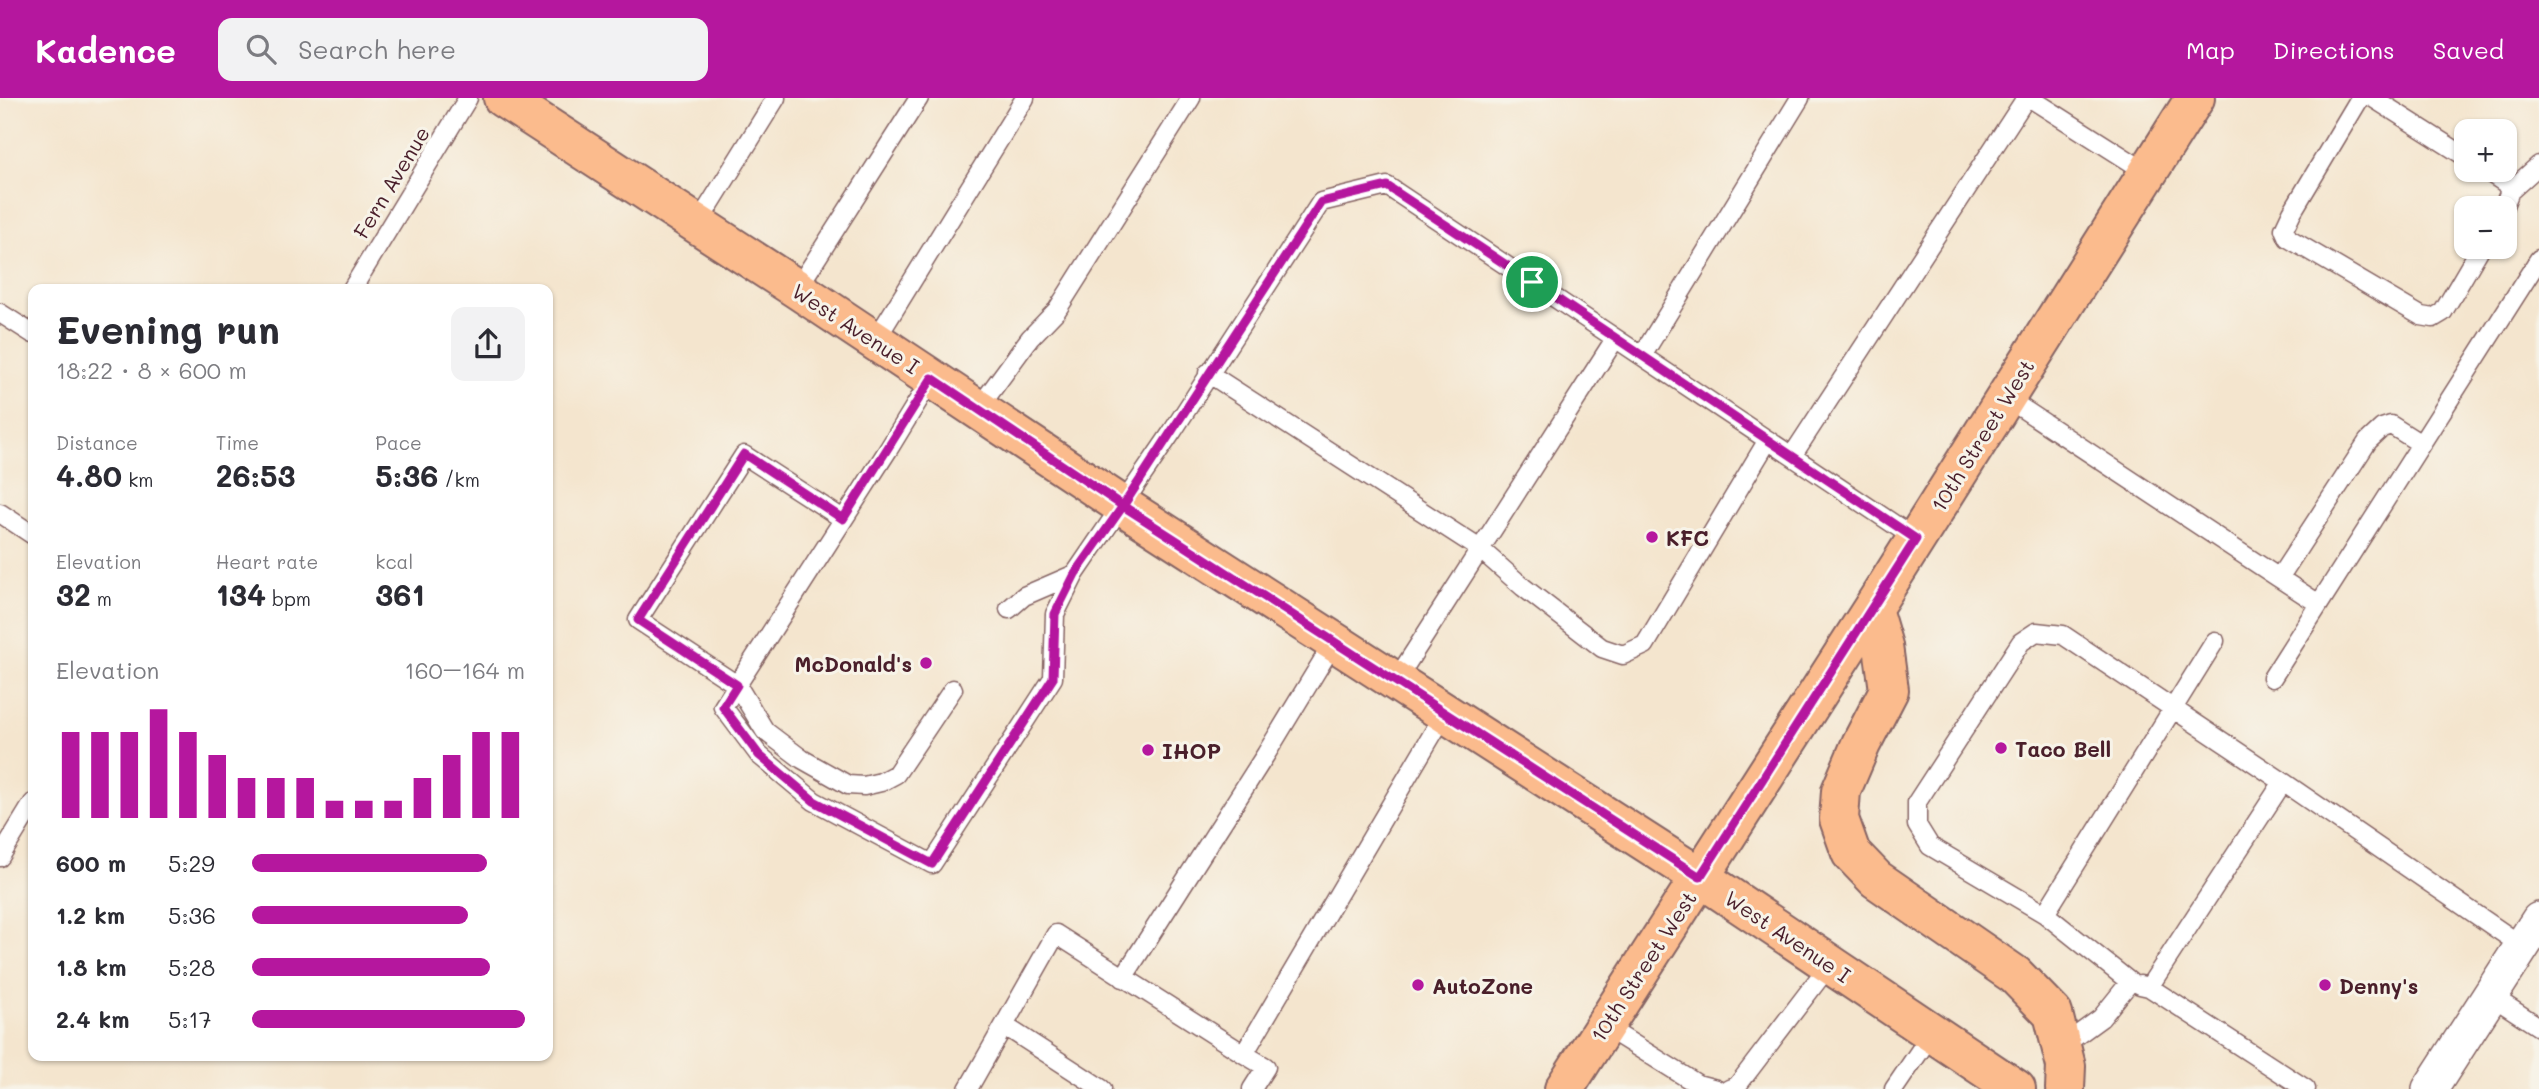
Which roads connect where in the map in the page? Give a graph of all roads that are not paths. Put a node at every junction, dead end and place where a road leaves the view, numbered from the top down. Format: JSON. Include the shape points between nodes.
{"nodes":[{"id":1,"x":468,"y":98,"type":"edge"},
{"id":2,"x":503,"y":98,"type":"edge"},
{"id":3,"x":776,"y":98,"type":"edge"},
{"id":4,"x":919,"y":98,"type":"edge"},
{"id":5,"x":1025,"y":98,"type":"edge"},
{"id":6,"x":1191,"y":98,"type":"edge"},
{"id":7,"x":1800,"y":98,"type":"edge"},
{"id":8,"x":2028,"y":98,"type":"edge"},
{"id":9,"x":2195,"y":98,"type":"edge"},
{"id":10,"x":2360,"y":98,"type":"edge"},
{"id":11,"x":2373,"y":98,"type":"edge"},
{"id":12,"x":2454,"y":149,"type":"edge"},
{"id":13,"x":2539,"y":166,"type":"edge"},
{"id":14,"x":2148,"y":173,"type":"junction"},
{"id":15,"x":2503,"y":182,"type":"edge"},
{"id":16,"x":2510,"y":191,"type":"junction"},
{"id":17,"x":2508,"y":196,"type":"edge"},
{"id":18,"x":697,"y":225,"type":"junction"},
{"id":19,"x":2473,"y":259,"type":"edge"},
{"id":20,"x":2539,"y":259,"type":"edge"},
{"id":21,"x":355,"y":284,"type":"edge"},
{"id":22,"x":797,"y":289,"type":"junction"},
{"id":23,"x":0,"y":313,"type":"edge"},
{"id":24,"x":28,"y":331,"type":"edge"},
{"id":25,"x":1615,"y":339,"type":"junction"},
{"id":26,"x":874,"y":341,"type":"junction"},
{"id":27,"x":1642,"y":356,"type":"junction"},
{"id":28,"x":1208,"y":373,"type":"junction"},
{"id":29,"x":932,"y":378,"type":"junction"},
{"id":30,"x":2005,"y":397,"type":"junction"},
{"id":31,"x":978,"y":409,"type":"junction"},
{"id":32,"x":1768,"y":440,"type":"junction"},
{"id":33,"x":2421,"y":444,"type":"junction"},
{"id":34,"x":1792,"y":456,"type":"junction"},
{"id":35,"x":1123,"y":506,"type":"junction"},
{"id":36,"x":0,"y":513,"type":"edge"},
{"id":37,"x":843,"y":519,"type":"junction"},
{"id":38,"x":28,"y":532,"type":"edge"},
{"id":39,"x":1916,"y":539,"type":"junction"},
{"id":40,"x":1479,"y":549,"type":"junction"},
{"id":41,"x":1075,"y":574,"type":"junction"},
{"id":42,"x":2279,"y":578,"type":"junction"},
{"id":43,"x":2319,"y":604,"type":"junction"},
{"id":44,"x":1009,"y":608,"type":"dead end"},
{"id":45,"x":1872,"y":609,"type":"junction"},
{"id":46,"x":2215,"y":641,"type":"dead end"},
{"id":47,"x":1335,"y":642,"type":"junction"},
{"id":48,"x":2272,"y":678,"type":"dead end"},
{"id":49,"x":1395,"y":682,"type":"junction"},
{"id":50,"x":737,"y":685,"type":"junction"},
{"id":51,"x":953,"y":689,"type":"dead end"},
{"id":52,"x":2172,"y":710,"type":"junction"},
{"id":53,"x":1445,"y":713,"type":"junction"},
{"id":54,"x":2283,"y":782,"type":"junction"},
{"id":55,"x":28,"y":811,"type":"edge"},
{"id":56,"x":0,"y":856,"type":"edge"},
{"id":57,"x":1700,"y":877,"type":"junction"},
{"id":58,"x":2045,"y":914,"type":"junction"},
{"id":59,"x":2530,"y":933,"type":"edge"},
{"id":60,"x":1830,"y":964,"type":"junction"},
{"id":61,"x":1123,"y":978,"type":"junction"},
{"id":62,"x":2130,"y":982,"type":"junction"},
{"id":63,"x":2149,"y":987,"type":"junction"},
{"id":64,"x":2490,"y":995,"type":"junction"},
{"id":65,"x":1005,"y":1026,"type":"junction"},
{"id":66,"x":1604,"y":1026,"type":"junction"},
{"id":67,"x":2539,"y":1027,"type":"edge"},
{"id":68,"x":1932,"y":1033,"type":"junction"},
{"id":69,"x":2061,"y":1047,"type":"junction"},
{"id":70,"x":1244,"y":1054,"type":"junction"},
{"id":71,"x":1736,"y":1088,"type":"edge"},
{"id":72,"x":968,"y":1089,"type":"edge"},
{"id":73,"x":1102,"y":1089,"type":"edge"},
{"id":74,"x":1252,"y":1089,"type":"edge"},
{"id":75,"x":1564,"y":1089,"type":"edge"},
{"id":76,"x":1716,"y":1089,"type":"edge"},
{"id":77,"x":1894,"y":1089,"type":"edge"},
{"id":78,"x":2016,"y":1089,"type":"edge"},
{"id":79,"x":2065,"y":1089,"type":"edge"},
{"id":80,"x":2306,"y":1089,"type":"edge"},
{"id":81,"x":2430,"y":1089,"type":"edge"}],
"edges":[{"from":1,"to":21,"type":"lane","name":"Fern Avenue"},
{"from":2,"to":18,"type":"main road","name":"West Avenue I"},
{"from":3,"to":18,"type":"lane"},
{"from":4,"to":22,"type":"lane"},
{"from":5,"to":26,"type":"lane"},
{"from":6,"to":31,"type":"lane","via":[[1057,310],[1030,338]]},
{"from":7,"to":27,"type":"lane"},
{"from":8,"to":14,"type":"lane"},
{"from":8,"to":34,"type":"lane"},
{"from":9,"to":14,"type":"main road","name":"10th Street West"},
{"from":10,"to":19,"type":"lane","via":[[2292,212],[2284,229],[2288,238],[2421,316],[2433,318],[2443,312]]},
{"from":11,"to":12,"type":"lane"},
{"from":13,"to":16,"type":"lane"},
{"from":14,"to":30,"type":"main road","name":"10th Street West"},
{"from":15,"to":16,"type":"lane"},
{"from":16,"to":17,"type":"lane"},
{"from":18,"to":22,"type":"main road","name":"West Avenue I"},
{"from":20,"to":33,"type":"lane"},
{"from":22,"to":26,"type":"main road","name":"West Avenue I"},
{"from":23,"to":24,"type":"lane"},
{"from":25,"to":27,"type":"lane"},
{"from":25,"to":28,"type":"lane","via":[[1387,186],[1321,202]]},
{"from":25,"to":40,"type":"lane"},
{"from":26,"to":29,"type":"main road","name":"West Avenue I"},
{"from":27,"to":32,"type":"lane"},
{"from":28,"to":35,"type":"lane"},
{"from":28,"to":40,"type":"lane"},
{"from":29,"to":31,"type":"main road","name":"West Avenue I"},
{"from":29,"to":37,"type":"lane"},
{"from":30,"to":39,"type":"main road","name":"10th Street West"},
{"from":30,"to":42,"type":"lane"},
{"from":31,"to":35,"type":"main road","name":"West Avenue I"},
{"from":32,"to":34,"type":"lane"},
{"from":32,"to":40,"type":"lane","via":[[1644,645],[1623,655],[1602,648]]},
{"from":33,"to":42,"type":"lane","via":[[2390,425],[2368,440]]},
{"from":33,"to":43,"type":"lane"},
{"from":34,"to":39,"type":"lane"},
{"from":35,"to":41,"type":"lane"},
{"from":35,"to":47,"type":"main road","name":"West Avenue I"},
{"from":36,"to":38,"type":"lane"},
{"from":37,"to":50,"type":"lane"},
{"from":37,"to":50,"type":"lane","via":[[744,454],[645,609],[638,620]]},
{"from":39,"to":45,"type":"main road","name":"10th Street West"},
{"from":40,"to":49,"type":"lane"},
{"from":41,"to":44,"type":"lane","via":[[1024,596]]},
{"from":41,"to":50,"type":"lane","via":[[1055,614],[1053,678],[932,864],[814,801],[759,755],[723,707]]},
{"from":42,"to":43,"type":"lane"},
{"from":43,"to":48,"type":"lane"},
{"from":45,"to":57,"type":"main road","name":"10th Street West"},
{"from":45,"to":69,"type":"main road","via":[[1889,690],[1841,791],[1839,819],[1851,853],[1876,879],[2015,975],[2053,1014]]},
{"from":46,"to":52,"type":"lane"},
{"from":47,"to":49,"type":"main road","name":"West Avenue I"},
{"from":47,"to":61,"type":"lane"},
{"from":49,"to":53,"type":"main road","name":"West Avenue I"},
{"from":50,"to":51,"type":"lane","via":[[765,731],[782,745],[848,785],[864,786],[896,775]]},
{"from":52,"to":54,"type":"lane"},
{"from":52,"to":58,"type":"lane"},
{"from":52,"to":58,"type":"lane","via":[[2063,635],[2036,632],[2021,642],[1917,802],[1917,825],[1930,846]]},
{"from":53,"to":57,"type":"main road","name":"West Avenue I"},
{"from":53,"to":70,"type":"lane"},
{"from":54,"to":59,"type":"lane"},
{"from":54,"to":63,"type":"lane"},
{"from":55,"to":56,"type":"lane"},
{"from":57,"to":60,"type":"main road","name":"West Avenue I"},
{"from":57,"to":66,"type":"main road","name":"10th Street West"},
{"from":58,"to":62,"type":"lane"},
{"from":59,"to":64,"type":"street"},
{"from":60,"to":68,"type":"main road","name":"West Avenue I"},
{"from":60,"to":71,"type":"lane"},
{"from":61,"to":65,"type":"lane","via":[[1056,934]]},
{"from":61,"to":70,"type":"lane"},
{"from":62,"to":63,"type":"lane"},
{"from":62,"to":69,"type":"lane","via":[[2101,1018]]},
{"from":63,"to":80,"type":"lane"},
{"from":64,"to":67,"type":"lane"},
{"from":64,"to":81,"type":"street"},
{"from":65,"to":72,"type":"lane"},
{"from":65,"to":73,"type":"lane"},
{"from":66,"to":75,"type":"main road","name":"10th Street West"},
{"from":66,"to":76,"type":"lane","via":[[1686,1079]]},
{"from":68,"to":77,"type":"lane"},
{"from":68,"to":78,"type":"main road","name":"West Avenue I"},
{"from":69,"to":79,"type":"main road"},
{"from":70,"to":74,"type":"lane","via":[[1265,1067]]}]}
